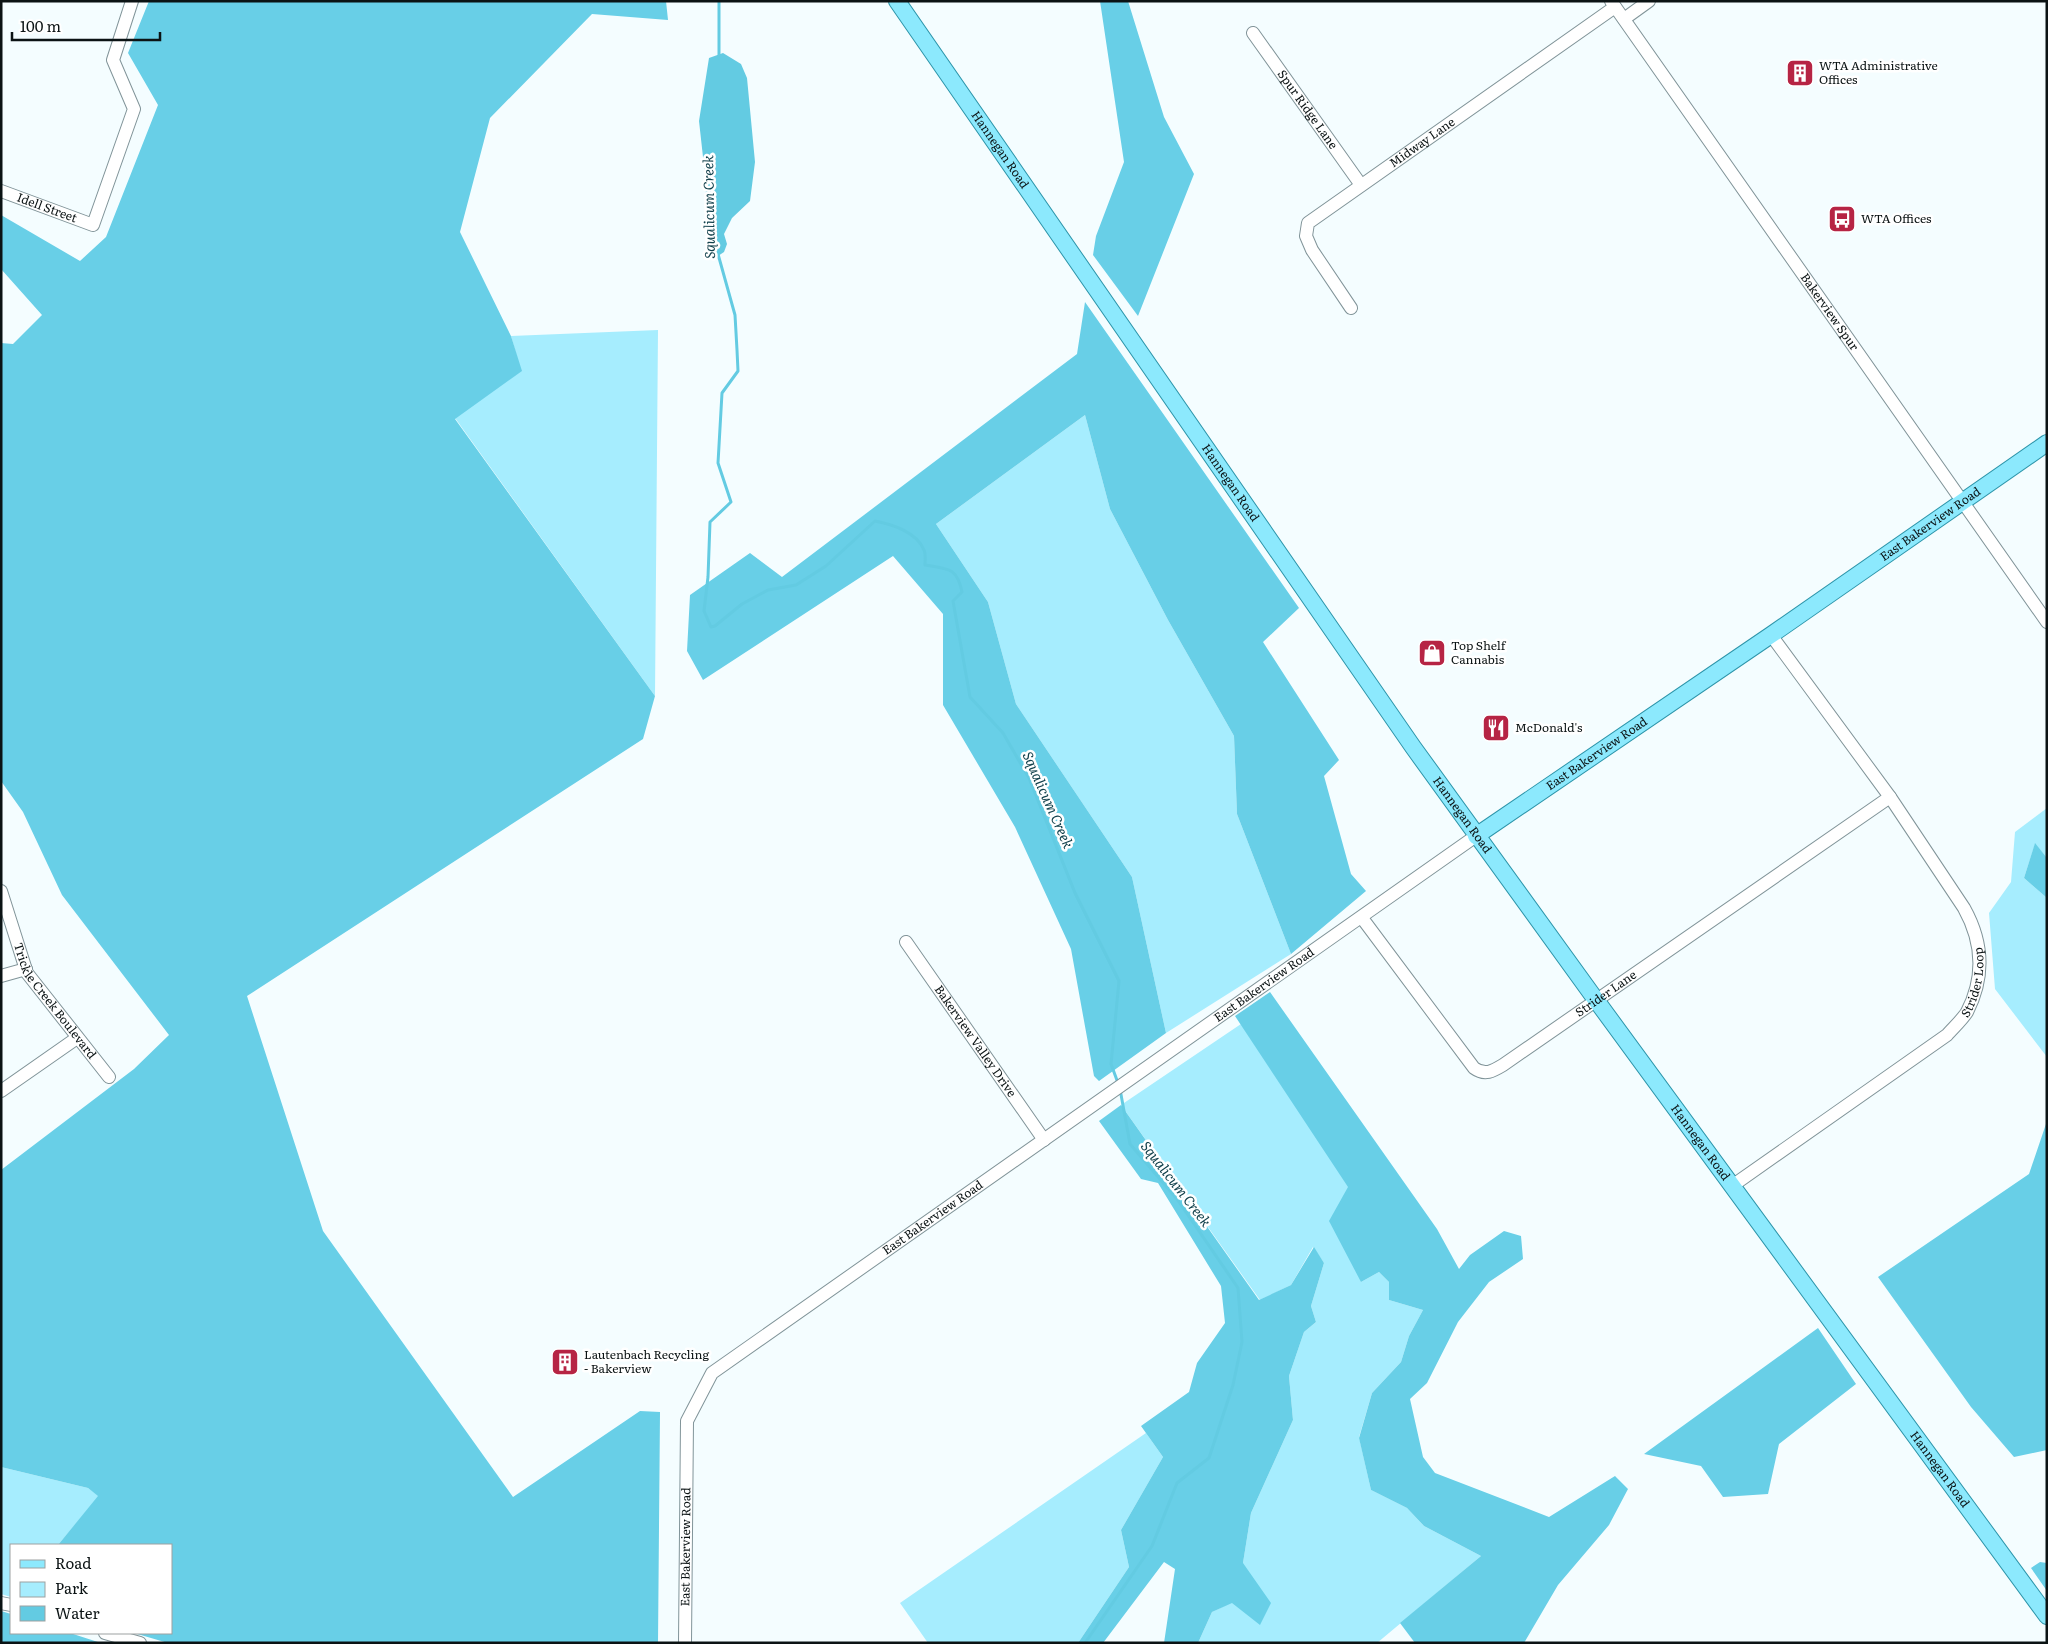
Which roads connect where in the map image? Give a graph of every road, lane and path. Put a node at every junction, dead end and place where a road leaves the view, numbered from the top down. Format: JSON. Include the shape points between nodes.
{"nodes":[{"id":1,"x":132,"y":1,"type":"edge"},
{"id":2,"x":897,"y":1,"type":"edge"},
{"id":3,"x":1649,"y":1,"type":"edge"},
{"id":4,"x":1613,"y":4,"type":"edge"},
{"id":5,"x":1624,"y":19,"type":"junction"},
{"id":6,"x":1254,"y":33,"type":"dead end"},
{"id":7,"x":1361,"y":185,"type":"junction"},
{"id":8,"x":1,"y":191,"type":"edge"},
{"id":9,"x":1351,"y":308,"type":"dead end"},
{"id":10,"x":2047,"y":443,"type":"edge"},
{"id":11,"x":1962,"y":501,"type":"junction"},
{"id":12,"x":2047,"y":622,"type":"edge"},
{"id":13,"x":1771,"y":635,"type":"junction"},
{"id":14,"x":1890,"y":797,"type":"junction"},
{"id":15,"x":1476,"y":836,"type":"junction"},
{"id":16,"x":1,"y":890,"type":"edge"},
{"id":17,"x":1362,"y":918,"type":"junction"},
{"id":18,"x":906,"y":942,"type":"dead end"},
{"id":19,"x":26,"y":969,"type":"junction"},
{"id":20,"x":1,"y":976,"type":"edge"},
{"id":21,"x":1596,"y":1000,"type":"junction"},
{"id":22,"x":77,"y":1038,"type":"junction"},
{"id":23,"x":109,"y":1077,"type":"dead end"},
{"id":24,"x":1,"y":1090,"type":"edge"},
{"id":25,"x":1044,"y":1140,"type":"junction"},
{"id":26,"x":1732,"y":1186,"type":"junction"},
{"id":27,"x":2047,"y":1616,"type":"edge"},
{"id":28,"x":108,"y":1634,"type":"edge"},
{"id":29,"x":140,"y":1643,"type":"edge"},
{"id":30,"x":685,"y":1643,"type":"edge"}],
"edges":[{"from":1,"to":8,"type":"street","name":"Idell Street","via":[[113,60],[134,109],[93,226]]},
{"from":2,"to":15,"type":"main road","name":"Hannegan Road"},
{"from":3,"to":5,"type":"street"},
{"from":4,"to":5,"type":"street","name":"Bakerview Spur"},
{"from":4,"to":7,"type":"street","name":"Midway Lane"},
{"from":5,"to":11,"type":"street","name":"Bakerview Spur"},
{"from":6,"to":7,"type":"street","name":"Spur Ridge Lane"},
{"from":7,"to":9,"type":"street","name":"Midway Lane","via":[[1308,223],[1306,236]]},
{"from":10,"to":11,"type":"main road","name":"East Bakerview Road"},
{"from":11,"to":12,"type":"street","name":"Bakerview Spur"},
{"from":11,"to":13,"type":"main road","name":"East Bakerview Road"},
{"from":13,"to":14,"type":"street","name":"Strider Loop"},
{"from":13,"to":15,"type":"main road","name":"East Bakerview Road"},
{"from":14,"to":21,"type":"street","name":"Strider Lane"},
{"from":14,"to":26,"type":"street","name":"Strider Loop","via":[[1975,927],[1980,967],[1966,1012],[1947,1035]]},
{"from":15,"to":17,"type":"street","name":"East Bakerview Road"},
{"from":15,"to":21,"type":"main road","name":"Hannegan Road"},
{"from":16,"to":19,"type":"street","name":"Trickle Creek Boulevard"},
{"from":17,"to":21,"type":"street","name":"Strider Lane","via":[[1479,1072],[1494,1071]]},
{"from":17,"to":25,"type":"street","name":"East Bakerview Road"},
{"from":18,"to":25,"type":"street","name":"Bakerview Valley Drive"},
{"from":19,"to":20,"type":"street"},
{"from":19,"to":22,"type":"street","name":"Trickle Creek Boulevard"},
{"from":21,"to":26,"type":"main road","name":"Hannegan Road"},
{"from":22,"to":23,"type":"street","name":"Trickle Creek Boulevard"},
{"from":22,"to":24,"type":"street"},
{"from":25,"to":30,"type":"street","name":"East Bakerview Road","via":[[712,1373],[687,1422]]},
{"from":26,"to":27,"type":"main road","name":"Hannegan Road"},
{"from":28,"to":29,"type":"street"}]}
